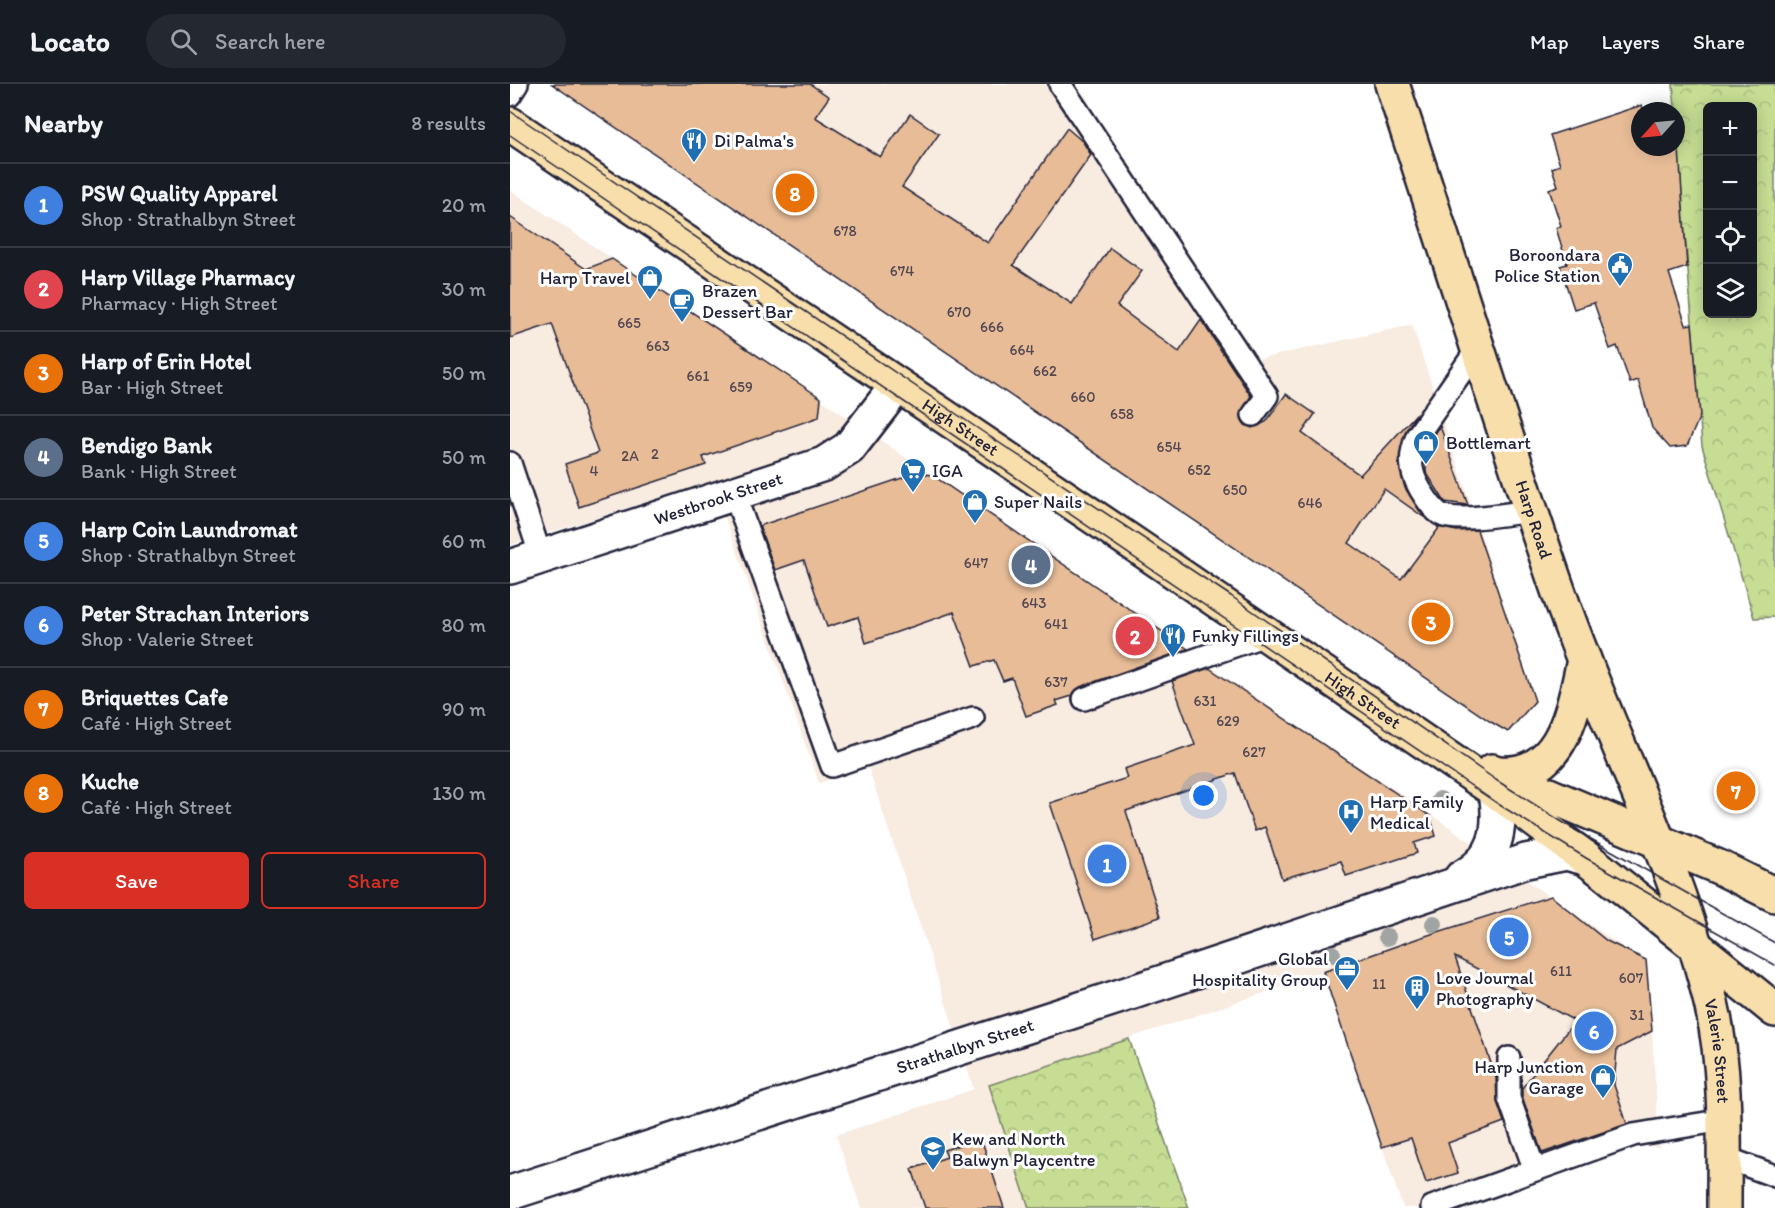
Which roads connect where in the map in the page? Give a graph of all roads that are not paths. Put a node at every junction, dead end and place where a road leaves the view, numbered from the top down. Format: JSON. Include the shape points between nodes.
{"nodes":[{"id":1,"x":517,"y":84,"type":"edge"},
{"id":2,"x":1060,"y":84,"type":"edge"},
{"id":3,"x":1392,"y":84,"type":"edge"},
{"id":4,"x":510,"y":95,"type":"edge"},
{"id":5,"x":510,"y":124,"type":"edge"},
{"id":6,"x":1478,"y":348,"type":"junction"},
{"id":7,"x":897,"y":386,"type":"junction"},
{"id":8,"x":1253,"y":415,"type":"dead end"},
{"id":9,"x":510,"y":463,"type":"edge"},
{"id":10,"x":734,"y":493,"type":"junction"},
{"id":11,"x":1532,"y":512,"type":"junction"},
{"id":12,"x":541,"y":557,"type":"junction"},
{"id":13,"x":510,"y":567,"type":"edge"},
{"id":14,"x":1265,"y":635,"type":"junction"},
{"id":15,"x":1584,"y":660,"type":"junction"},
{"id":16,"x":1084,"y":699,"type":"dead end"},
{"id":17,"x":973,"y":717,"type":"dead end"},
{"id":18,"x":1496,"y":782,"type":"junction"},
{"id":19,"x":1658,"y":843,"type":"junction"},
{"id":20,"x":1586,"y":858,"type":"junction"},
{"id":21,"x":1721,"y":868,"type":"junction"},
{"id":22,"x":1775,"y":880,"type":"edge"},
{"id":23,"x":1420,"y":895,"type":"junction"},
{"id":24,"x":1775,"y":895,"type":"edge"},
{"id":25,"x":1695,"y":948,"type":"junction"},
{"id":26,"x":1775,"y":1010,"type":"edge"},
{"id":27,"x":1509,"y":1058,"type":"dead end"},
{"id":28,"x":1724,"y":1120,"type":"junction"},
{"id":29,"x":1724,"y":1157,"type":"junction"},
{"id":30,"x":1534,"y":1168,"type":"junction"},
{"id":31,"x":1775,"y":1176,"type":"edge"},
{"id":32,"x":510,"y":1192,"type":"edge"},
{"id":33,"x":550,"y":1194,"type":"edge"},
{"id":34,"x":1432,"y":1207,"type":"edge"},
{"id":35,"x":1724,"y":1208,"type":"edge"}],
"edges":[{"from":1,"to":4,"type":"lane"},
{"from":2,"to":8,"type":"lane","via":[[1267,396]]},
{"from":3,"to":6,"type":"main road","name":"Harp Road"},
{"from":5,"to":7,"type":"main road","name":"High Street"},
{"from":6,"to":11,"type":"main road","name":"Harp Road"},
{"from":6,"to":11,"type":"lane","via":[[1418,436],[1410,464],[1427,502],[1440,514],[1455,518]]},
{"from":7,"to":10,"type":"street","name":"Westbrook Street","via":[[868,426],[838,457]]},
{"from":7,"to":14,"type":"main road","name":"High Street"},
{"from":9,"to":12,"type":"lane"},
{"from":10,"to":12,"type":"street","name":"Westbrook Street"},
{"from":10,"to":17,"type":"lane","via":[[832,765]]},
{"from":11,"to":15,"type":"main road","name":"Harp Road"},
{"from":12,"to":13,"type":"street","name":"Westbrook Street"},
{"from":14,"to":16,"type":"lane"},
{"from":14,"to":18,"type":"main road","name":"High Street","via":[[1409,733]]},
{"from":15,"to":18,"type":"main road","via":[[1565,730],[1556,748],[1533,768]]},
{"from":15,"to":19,"type":"main road","name":"Harp Road"},
{"from":18,"to":19,"type":"main road","name":"High Street"},
{"from":18,"to":20,"type":"main road","name":"High Street"},
{"from":18,"to":23,"type":"street","name":"Strathalbyn Street","via":[[1499,824],[1492,849],[1482,864],[1451,884]]},
{"from":19,"to":21,"type":"main road","name":"High Street"},
{"from":19,"to":25,"type":"main road","name":"Harp Road"},
{"from":20,"to":23,"type":"street","name":"Strathalbyn Street","via":[[1566,853],[1542,857]]},
{"from":20,"to":25,"type":"main road","name":"High Street"},
{"from":21,"to":22,"type":"lane","name":"High Street"},
{"from":21,"to":24,"type":"main road","name":"High Street"},
{"from":23,"to":33,"type":"street","name":"Strathalbyn Street"},
{"from":25,"to":26,"type":"main road","name":"High Street"},
{"from":25,"to":28,"type":"main road","name":"Valerie Street","via":[[1720,1053]]},
{"from":27,"to":30,"type":"lane","via":[[1509,1098]]},
{"from":28,"to":29,"type":"main road","name":"Valerie Street"},
{"from":28,"to":30,"type":"lane","via":[[1633,1135]]},
{"from":29,"to":31,"type":"lane"},
{"from":29,"to":35,"type":"main road","name":"Valerie Street"},
{"from":30,"to":34,"type":"lane"},
{"from":32,"to":33,"type":"street","name":"Strathalbyn Street"}]}
